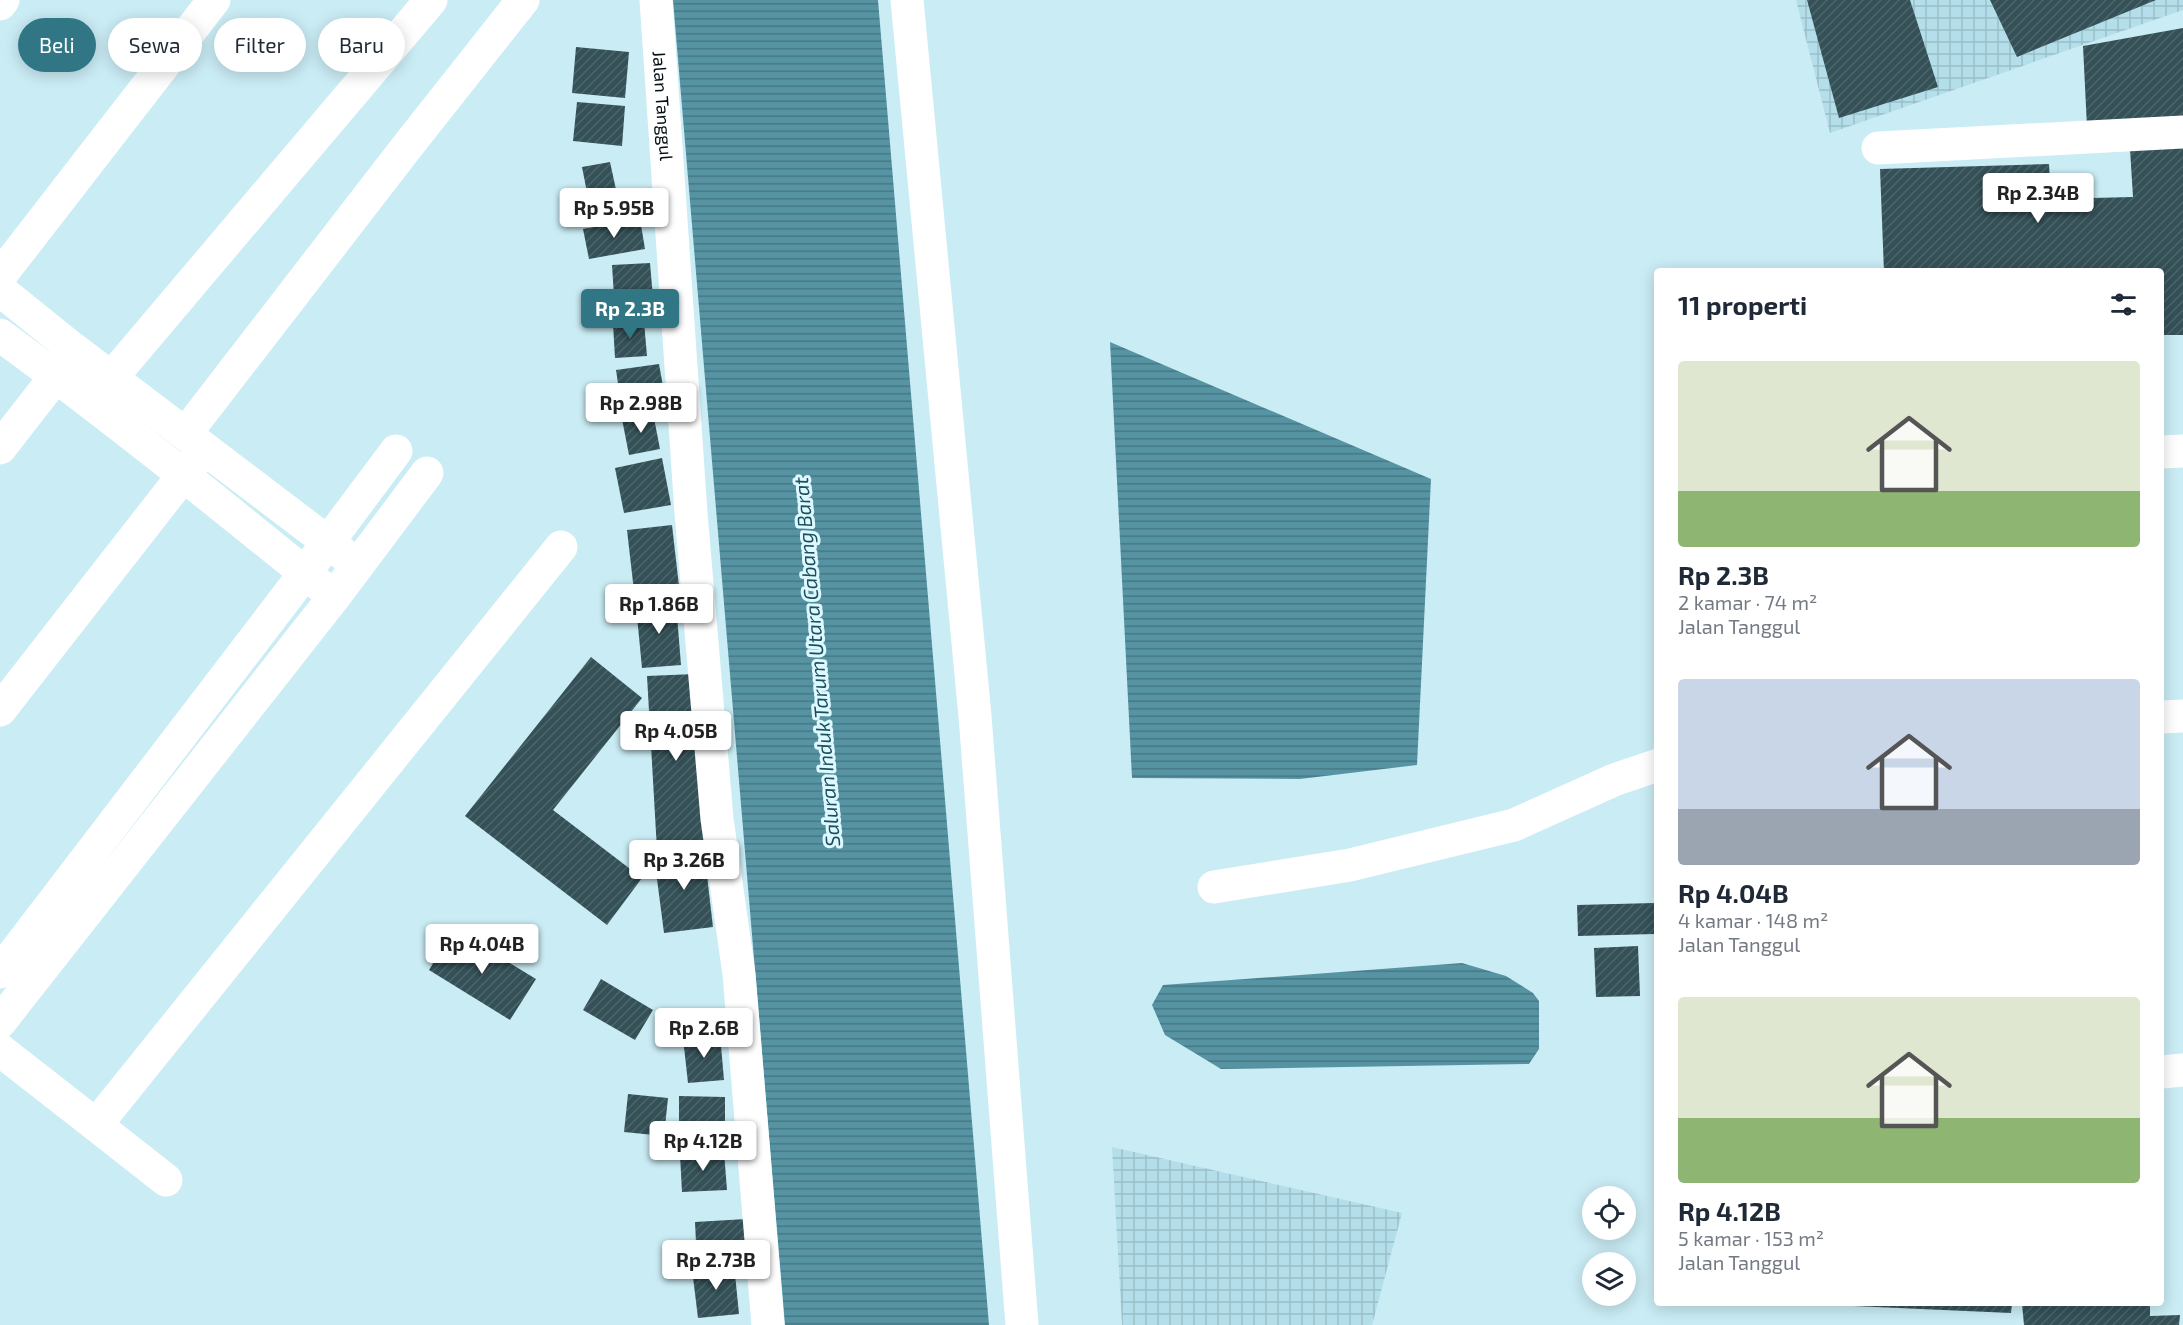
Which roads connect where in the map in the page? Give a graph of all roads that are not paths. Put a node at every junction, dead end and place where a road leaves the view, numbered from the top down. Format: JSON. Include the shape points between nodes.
{"nodes":[{"id":1,"x":3,"y":0,"type":"edge"},
{"id":2,"x":214,"y":0,"type":"edge"},
{"id":3,"x":431,"y":0,"type":"edge"},
{"id":4,"x":523,"y":0,"type":"edge"},
{"id":5,"x":656,"y":0,"type":"edge"},
{"id":6,"x":907,"y":0,"type":"edge"},
{"id":7,"x":0,"y":4,"type":"edge"},
{"id":8,"x":2183,"y":132,"type":"edge"},
{"id":9,"x":1878,"y":148,"type":"dead end"},
{"id":10,"x":0,"y":276,"type":"edge"},
{"id":11,"x":0,"y":290,"type":"edge"},
{"id":12,"x":0,"y":335,"type":"edge"},
{"id":13,"x":72,"y":348,"type":"junction"},
{"id":14,"x":56,"y":376,"type":"junction"},
{"id":15,"x":112,"y":377,"type":"junction"},
{"id":16,"x":195,"y":441,"type":"junction"},
{"id":17,"x":0,"y":448,"type":"edge"},
{"id":18,"x":396,"y":451,"type":"dead end"},
{"id":19,"x":2183,"y":451,"type":"edge"},
{"id":20,"x":2164,"y":452,"type":"edge"},
{"id":21,"x":427,"y":473,"type":"dead end"},
{"id":22,"x":184,"y":475,"type":"junction"},
{"id":23,"x":328,"y":543,"type":"junction"},
{"id":24,"x":561,"y":547,"type":"dead end"},
{"id":25,"x":358,"y":566,"type":"junction"},
{"id":26,"x":305,"y":573,"type":"junction"},
{"id":27,"x":334,"y":597,"type":"junction"},
{"id":28,"x":0,"y":710,"type":"edge"},
{"id":29,"x":2183,"y":716,"type":"edge"},
{"id":30,"x":2164,"y":717,"type":"edge"},
{"id":31,"x":1654,"y":766,"type":"edge"},
{"id":32,"x":1214,"y":887,"type":"dead end"},
{"id":33,"x":0,"y":972,"type":"edge"},
{"id":34,"x":0,"y":1022,"type":"edge"},
{"id":35,"x":0,"y":1050,"type":"edge"},
{"id":36,"x":2183,"y":1070,"type":"edge"},
{"id":37,"x":2164,"y":1072,"type":"edge"},
{"id":38,"x":96,"y":1125,"type":"junction"},
{"id":39,"x":166,"y":1180,"type":"dead end"},
{"id":40,"x":768,"y":1325,"type":"edge"},
{"id":41,"x":1022,"y":1325,"type":"edge"}],
"edges":[{"from":1,"to":7,"type":"street"},
{"from":2,"to":10,"type":"street"},
{"from":3,"to":15,"type":"street"},
{"from":4,"to":16,"type":"street","via":[[406,147]]},
{"from":5,"to":40,"type":"street","name":"Jalan Tanggul","via":[[694,548],[717,819],[738,974]]},
{"from":6,"to":41,"type":"street","via":[[975,716]]},
{"from":8,"to":9,"type":"street"},
{"from":11,"to":13,"type":"street"},
{"from":12,"to":14,"type":"street"},
{"from":13,"to":14,"type":"street"},
{"from":13,"to":15,"type":"street"},
{"from":14,"to":17,"type":"street"},
{"from":14,"to":22,"type":"street"},
{"from":15,"to":16,"type":"street"},
{"from":16,"to":22,"type":"street"},
{"from":16,"to":23,"type":"street"},
{"from":18,"to":23,"type":"street"},
{"from":19,"to":20,"type":"street"},
{"from":21,"to":25,"type":"street"},
{"from":22,"to":26,"type":"street"},
{"from":22,"to":28,"type":"street"},
{"from":23,"to":25,"type":"street"},
{"from":23,"to":26,"type":"street"},
{"from":24,"to":38,"type":"street"},
{"from":25,"to":27,"type":"street"},
{"from":26,"to":27,"type":"street"},
{"from":26,"to":33,"type":"street"},
{"from":27,"to":34,"type":"street"},
{"from":29,"to":30,"type":"street"},
{"from":31,"to":32,"type":"street","via":[[1514,825],[1350,865]]},
{"from":35,"to":38,"type":"street"},
{"from":36,"to":37,"type":"street"},
{"from":38,"to":39,"type":"street"}]}
